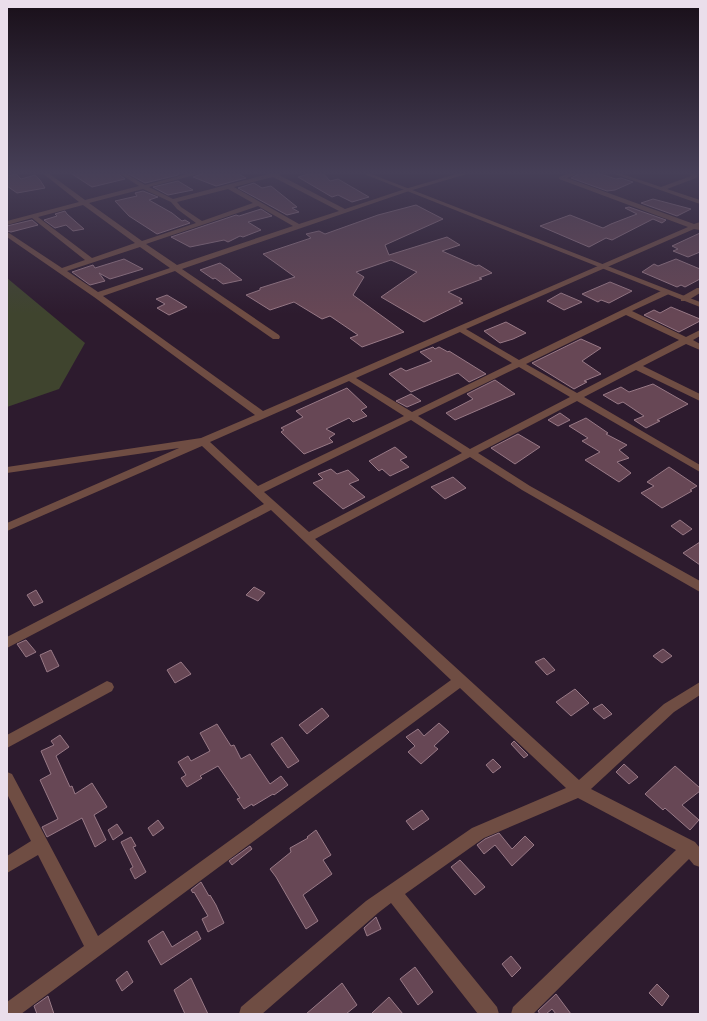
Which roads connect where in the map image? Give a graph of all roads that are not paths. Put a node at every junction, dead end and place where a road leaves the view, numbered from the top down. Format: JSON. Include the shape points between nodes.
{"nodes":[{"id":1,"x":20,"y":220,"type":"edge"},
{"id":2,"x":39,"y":220,"type":"edge"},
{"id":3,"x":108,"y":220,"type":"edge"},
{"id":4,"x":196,"y":220,"type":"edge"},
{"id":5,"x":214,"y":220,"type":"edge"},
{"id":6,"x":286,"y":220,"type":"edge"},
{"id":7,"x":320,"y":220,"type":"edge"},
{"id":8,"x":483,"y":220,"type":"edge"},
{"id":9,"x":680,"y":220,"type":"edge"},
{"id":10,"x":7,"y":223,"type":"edge"},
{"id":11,"x":202,"y":224,"type":"junction"},
{"id":12,"x":698,"y":226,"type":"edge"},
{"id":13,"x":299,"y":227,"type":"junction"},
{"id":14,"x":7,"y":234,"type":"edge"},
{"id":15,"x":141,"y":244,"type":"junction"},
{"id":16,"x":91,"y":261,"type":"junction"},
{"id":17,"x":603,"y":266,"type":"junction"},
{"id":18,"x":176,"y":268,"type":"junction"},
{"id":19,"x":61,"y":271,"type":"junction"},
{"id":20,"x":700,"y":290,"type":"edge"},
{"id":21,"x":666,"y":292,"type":"junction"},
{"id":22,"x":97,"y":295,"type":"junction"},
{"id":23,"x":684,"y":299,"type":"junction"},
{"id":24,"x":700,"y":305,"type":"edge"},
{"id":25,"x":627,"y":312,"type":"junction"},
{"id":26,"x":460,"y":329,"type":"junction"},
{"id":27,"x":700,"y":333,"type":"edge"},
{"id":28,"x":276,"y":337,"type":"dead end"},
{"id":29,"x":686,"y":340,"type":"junction"},
{"id":30,"x":700,"y":347,"type":"edge"},
{"id":31,"x":520,"y":363,"type":"junction"},
{"id":32,"x":635,"y":366,"type":"junction"},
{"id":33,"x":349,"y":377,"type":"junction"},
{"id":34,"x":578,"y":398,"type":"junction"},
{"id":35,"x":700,"y":398,"type":"edge"},
{"id":36,"x":262,"y":415,"type":"junction"},
{"id":37,"x":411,"y":416,"type":"junction"},
{"id":38,"x":203,"y":441,"type":"junction"},
{"id":39,"x":470,"y":453,"type":"junction"},
{"id":40,"x":700,"y":469,"type":"edge"},
{"id":41,"x":7,"y":470,"type":"edge"},
{"id":42,"x":257,"y":491,"type":"junction"},
{"id":43,"x":272,"y":505,"type":"junction"},
{"id":44,"x":7,"y":527,"type":"edge"},
{"id":45,"x":307,"y":538,"type":"junction"},
{"id":46,"x":700,"y":587,"type":"edge"},
{"id":47,"x":7,"y":643,"type":"edge"},
{"id":48,"x":461,"y":680,"type":"junction"},
{"id":49,"x":107,"y":687,"type":"dead end"},
{"id":50,"x":700,"y":688,"type":"edge"},
{"id":51,"x":7,"y":742,"type":"edge"},
{"id":52,"x":7,"y":779,"type":"edge"},
{"id":53,"x":580,"y":790,"type":"junction"},
{"id":54,"x":40,"y":844,"type":"junction"},
{"id":55,"x":694,"y":854,"type":"edge"},
{"id":56,"x":7,"y":865,"type":"edge"},
{"id":57,"x":393,"y":892,"type":"junction"},
{"id":58,"x":94,"y":949,"type":"junction"},
{"id":59,"x":7,"y":1013,"type":"edge"},
{"id":60,"x":248,"y":1014,"type":"edge"},
{"id":61,"x":490,"y":1014,"type":"edge"},
{"id":62,"x":520,"y":1014,"type":"edge"}],
"edges":[{"from":1,"to":10,"type":"street"},
{"from":2,"to":16,"type":"street"},
{"from":3,"to":15,"type":"street"},
{"from":4,"to":11,"type":"street"},
{"from":5,"to":11,"type":"street"},
{"from":6,"to":13,"type":"street"},
{"from":7,"to":13,"type":"street"},
{"from":8,"to":17,"type":"street"},
{"from":9,"to":12,"type":"street"},
{"from":11,"to":15,"type":"street"},
{"from":12,"to":17,"type":"street"},
{"from":13,"to":18,"type":"street"},
{"from":14,"to":19,"type":"street"},
{"from":15,"to":16,"type":"street"},
{"from":15,"to":18,"type":"street"},
{"from":16,"to":19,"type":"street"},
{"from":17,"to":21,"type":"street"},
{"from":17,"to":26,"type":"street"},
{"from":18,"to":22,"type":"street"},
{"from":18,"to":28,"type":"street"},
{"from":19,"to":22,"type":"street"},
{"from":20,"to":23,"type":"street"},
{"from":21,"to":23,"type":"street"},
{"from":21,"to":25,"type":"street"},
{"from":22,"to":36,"type":"street"},
{"from":23,"to":24,"type":"street"},
{"from":25,"to":29,"type":"street"},
{"from":25,"to":31,"type":"street"},
{"from":26,"to":31,"type":"street"},
{"from":26,"to":33,"type":"street"},
{"from":27,"to":29,"type":"street"},
{"from":29,"to":30,"type":"street"},
{"from":29,"to":32,"type":"street"},
{"from":31,"to":34,"type":"street"},
{"from":31,"to":37,"type":"street"},
{"from":32,"to":34,"type":"street"},
{"from":32,"to":35,"type":"street"},
{"from":33,"to":36,"type":"street"},
{"from":33,"to":37,"type":"street"},
{"from":34,"to":39,"type":"street"},
{"from":34,"to":40,"type":"street"},
{"from":36,"to":38,"type":"street"},
{"from":37,"to":39,"type":"street"},
{"from":37,"to":42,"type":"street"},
{"from":38,"to":41,"type":"street"},
{"from":38,"to":42,"type":"street"},
{"from":38,"to":44,"type":"street"},
{"from":39,"to":45,"type":"street"},
{"from":39,"to":46,"type":"street","via":[[526,488]]},
{"from":42,"to":43,"type":"street"},
{"from":43,"to":45,"type":"street"},
{"from":43,"to":47,"type":"street"},
{"from":45,"to":48,"type":"street"},
{"from":48,"to":53,"type":"street"},
{"from":48,"to":58,"type":"street"},
{"from":49,"to":51,"type":"street"},
{"from":50,"to":53,"type":"street","via":[[669,708]]},
{"from":52,"to":54,"type":"street"},
{"from":53,"to":55,"type":"street"},
{"from":53,"to":57,"type":"street","via":[[478,833]]},
{"from":54,"to":56,"type":"street"},
{"from":54,"to":58,"type":"street"},
{"from":55,"to":62,"type":"street"},
{"from":57,"to":60,"type":"street","via":[[372,907]]},
{"from":57,"to":61,"type":"street"},
{"from":58,"to":59,"type":"street"}]}
